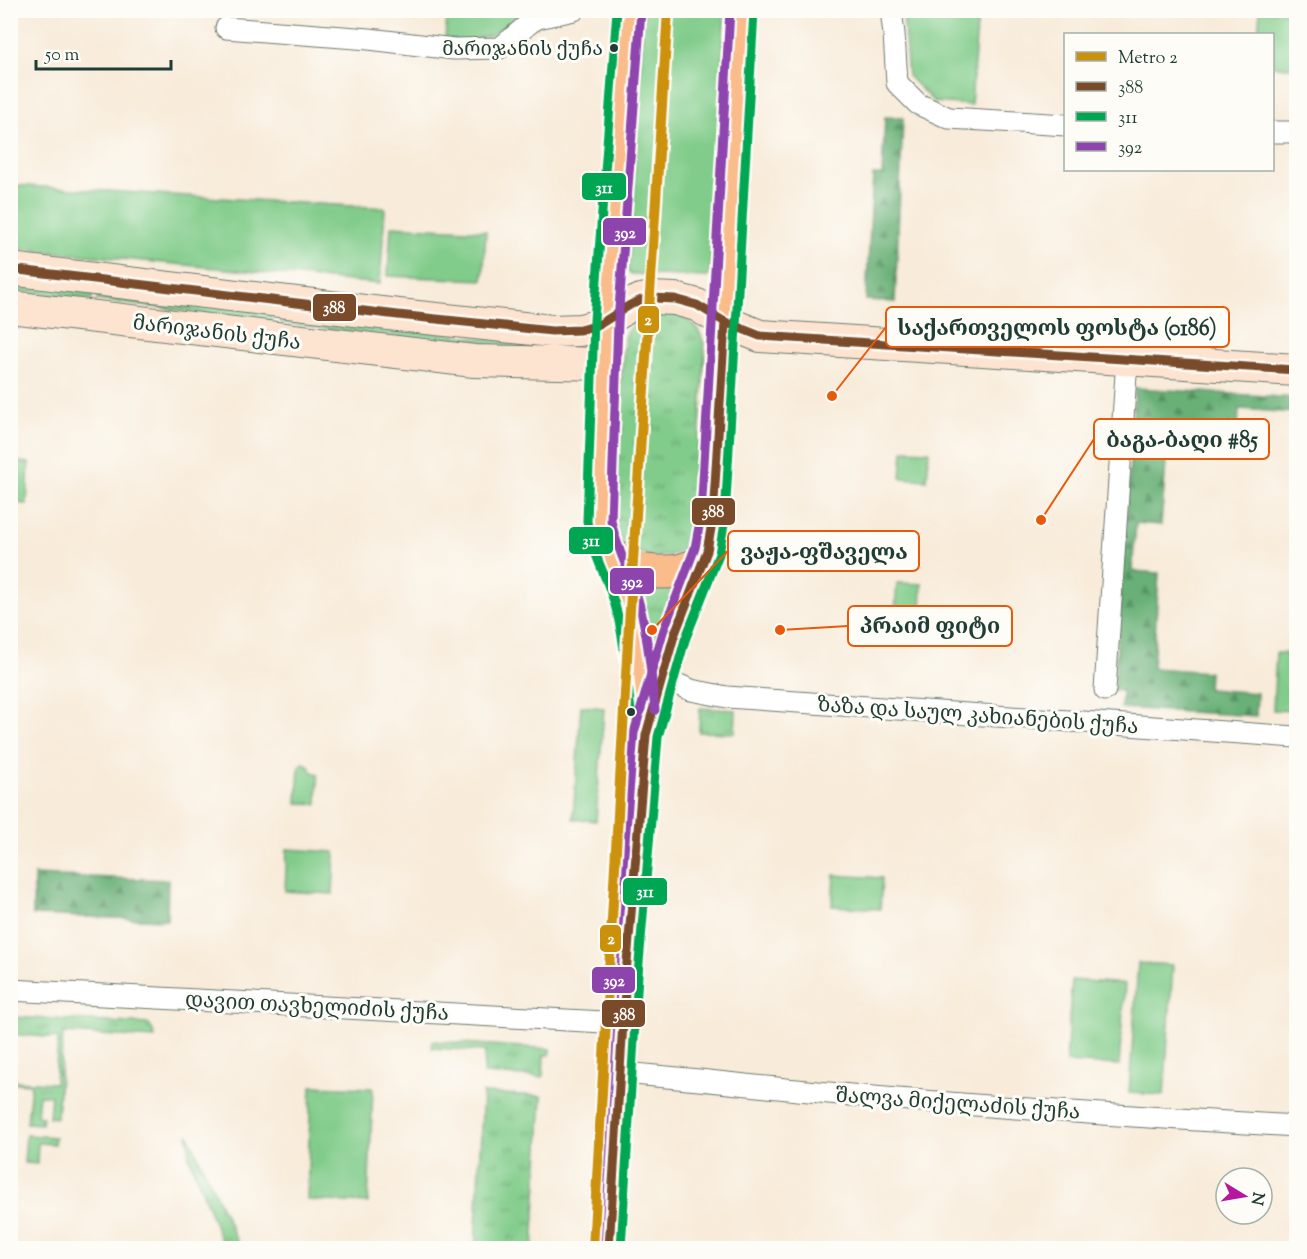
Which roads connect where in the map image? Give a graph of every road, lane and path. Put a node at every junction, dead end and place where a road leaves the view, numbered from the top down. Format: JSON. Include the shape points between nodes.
{"nodes":[{"id":1,"x":574,"y":10,"type":"edge"},
{"id":2,"x":629,"y":10,"type":"edge"},
{"id":3,"x":742,"y":10,"type":"edge"},
{"id":4,"x":891,"y":10,"type":"edge"},
{"id":5,"x":226,"y":28,"type":"dead end"},
{"id":6,"x":1064,"y":124,"type":"edge"},
{"id":7,"x":1274,"y":132,"type":"edge"},
{"id":8,"x":1296,"y":132,"type":"edge"},
{"id":9,"x":10,"y":268,"type":"edge"},
{"id":10,"x":10,"y":307,"type":"edge"},
{"id":11,"x":606,"y":321,"type":"junction"},
{"id":12,"x":725,"y":322,"type":"junction"},
{"id":13,"x":552,"y":331,"type":"junction"},
{"id":14,"x":1127,"y":359,"type":"junction"},
{"id":15,"x":550,"y":364,"type":"junction"},
{"id":16,"x":604,"y":364,"type":"junction"},
{"id":17,"x":1296,"y":370,"type":"edge"},
{"id":18,"x":604,"y":543,"type":"junction"},
{"id":19,"x":704,"y":561,"type":"junction"},
{"id":20,"x":662,"y":678,"type":"junction"},
{"id":21,"x":1106,"y":690,"type":"dead end"},
{"id":22,"x":646,"y":735,"type":"junction"},
{"id":23,"x":1296,"y":737,"type":"edge"},
{"id":24,"x":10,"y":990,"type":"edge"},
{"id":25,"x":623,"y":1023,"type":"junction"},
{"id":26,"x":620,"y":1073,"type":"junction"},
{"id":27,"x":1296,"y":1126,"type":"edge"},
{"id":28,"x":609,"y":1248,"type":"edge"}],
"edges":[{"from":1,"to":5,"type":"street","via":[[538,18],[500,48],[454,49]]},
{"from":2,"to":11,"type":"main road"},
{"from":3,"to":12,"type":"main road"},
{"from":4,"to":6,"type":"street","via":[[897,83],[918,104],[949,118]]},
{"from":7,"to":8,"type":"street"},
{"from":9,"to":13,"type":"street","name":"მარიჯანის ქუჩა"},
{"from":10,"to":15,"type":"street","name":"მარიჯანის ქუჩა","via":[[462,360]]},
{"from":11,"to":12,"type":"street","name":"მარიჯანის ქუჩა","via":[[630,305],[652,298],[686,302]]},
{"from":11,"to":13,"type":"street","name":"მარიჯანის ქუჩა","via":[[580,330]]},
{"from":11,"to":16,"type":"main road"},
{"from":12,"to":14,"type":"street","name":"მარიჯანის ქუჩა","via":[[760,336]]},
{"from":12,"to":19,"type":"main road","via":[[712,517]]},
{"from":13,"to":15,"type":"street"},
{"from":14,"to":17,"type":"street","name":"მარიჯანის ქუჩა"},
{"from":14,"to":21,"type":"street"},
{"from":15,"to":16,"type":"street","name":"მარიჯანის ქუჩა"},
{"from":16,"to":18,"type":"main road","via":[[599,511]]},
{"from":18,"to":19,"type":"main road","via":[[624,564],[640,570],[680,571]]},
{"from":18,"to":22,"type":"main road","via":[[632,627]]},
{"from":19,"to":20,"type":"main road","via":[[685,605]]},
{"from":20,"to":22,"type":"main road"},
{"from":20,"to":23,"type":"street","name":"ზაზა და საულ კახიანების ქუჩა","via":[[691,690],[727,697]]},
{"from":22,"to":25,"type":"main road"},
{"from":24,"to":25,"type":"street","name":"დავით თავხელიძის ქუჩა"},
{"from":25,"to":26,"type":"main road"},
{"from":26,"to":27,"type":"street","name":"შალვა მიქელაძის ქუჩა","via":[[952,1104]]},
{"from":26,"to":28,"type":"main road"}]}
